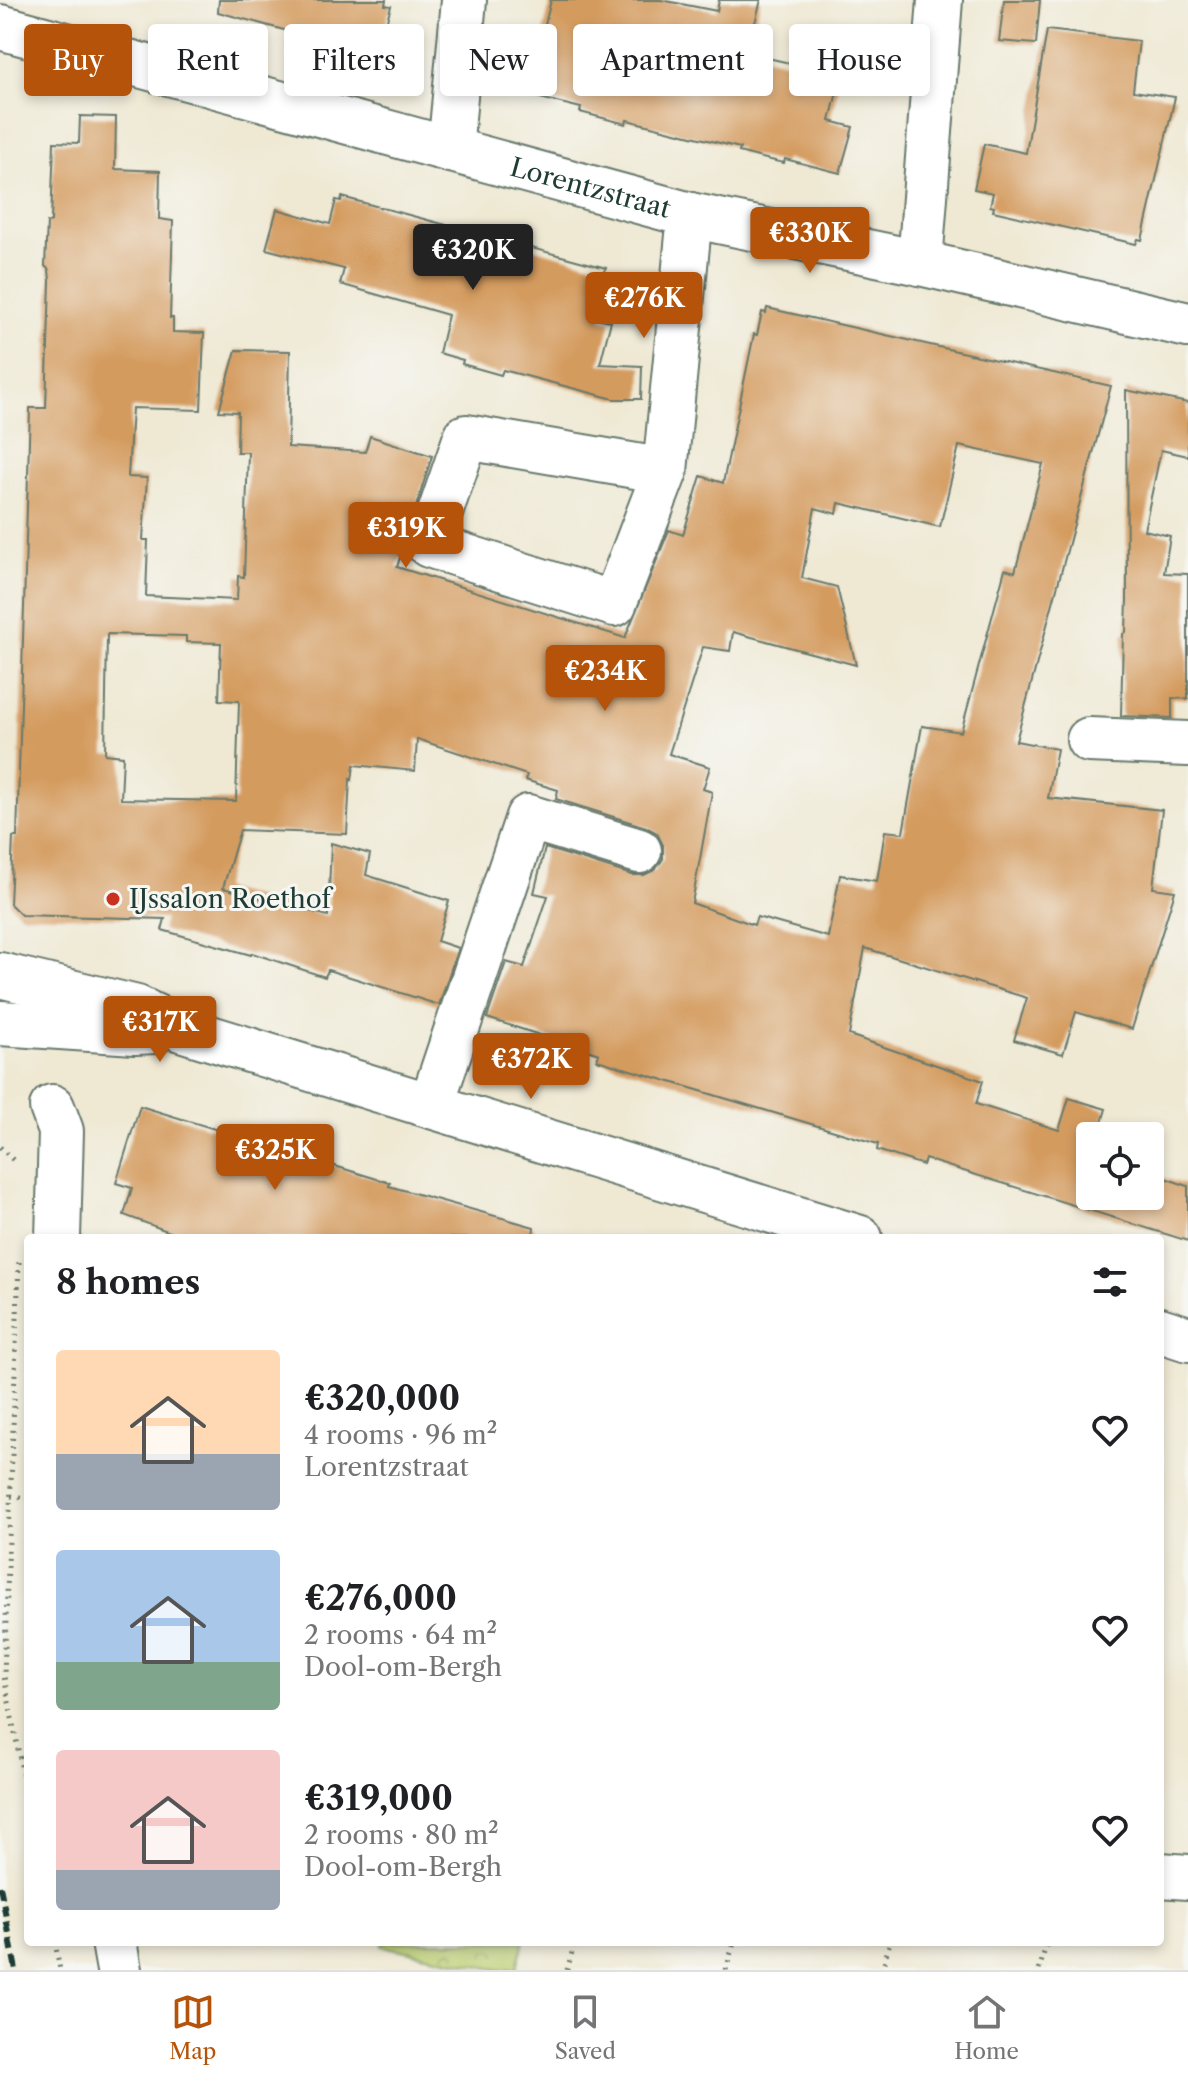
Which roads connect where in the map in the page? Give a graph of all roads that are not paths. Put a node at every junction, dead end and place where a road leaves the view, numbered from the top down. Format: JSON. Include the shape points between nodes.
{"nodes":[{"id":1,"x":464,"y":0,"type":"edge"},
{"id":2,"x":940,"y":0,"type":"edge"},
{"id":3,"x":0,"y":27,"type":"edge"},
{"id":4,"x":450,"y":150,"type":"junction"},
{"id":5,"x":690,"y":215,"type":"junction"},
{"id":6,"x":920,"y":263,"type":"junction"},
{"id":7,"x":1188,"y":325,"type":"edge"},
{"id":8,"x":665,"y":471,"type":"junction"},
{"id":9,"x":1089,"y":740,"type":"dead end"},
{"id":10,"x":1188,"y":744,"type":"edge"},
{"id":11,"x":639,"y":851,"type":"dead end"},
{"id":12,"x":0,"y":975,"type":"edge"},
{"id":13,"x":0,"y":1023,"type":"edge"},
{"id":14,"x":181,"y":1029,"type":"junction"},
{"id":15,"x":431,"y":1106,"type":"junction"},
{"id":16,"x":52,"y":1107,"type":"dead end"},
{"id":17,"x":58,"y":1234,"type":"edge"},
{"id":18,"x":847,"y":1234,"type":"edge"},
{"id":19,"x":1164,"y":1331,"type":"edge"},
{"id":20,"x":1188,"y":1339,"type":"edge"},
{"id":21,"x":1164,"y":1875,"type":"edge"},
{"id":22,"x":1188,"y":1877,"type":"edge"},
{"id":23,"x":115,"y":1946,"type":"edge"},
{"id":24,"x":119,"y":1970,"type":"edge"}],
"edges":[{"from":1,"to":4,"type":"street"},
{"from":2,"to":6,"type":"street"},
{"from":3,"to":4,"type":"street","name":"Lorentzstraat"},
{"from":4,"to":5,"type":"street","name":"Lorentzstraat"},
{"from":5,"to":6,"type":"street","name":"Lorentzstraat"},
{"from":5,"to":8,"type":"street"},
{"from":6,"to":7,"type":"street","name":"Lorentzstraat"},
{"from":8,"to":8,"type":"street","via":[[466,437],[429,545],[614,604]]},
{"from":9,"to":10,"type":"street"},
{"from":11,"to":15,"type":"street","via":[[528,817]]},
{"from":12,"to":14,"type":"street","via":[[137,1008]]},
{"from":13,"to":14,"type":"street","via":[[135,1032]]},
{"from":14,"to":15,"type":"street"},
{"from":15,"to":18,"type":"street"},
{"from":16,"to":17,"type":"street","via":[[61,1131]]},
{"from":19,"to":20,"type":"street"},
{"from":21,"to":22,"type":"street"},
{"from":23,"to":24,"type":"street"}]}
